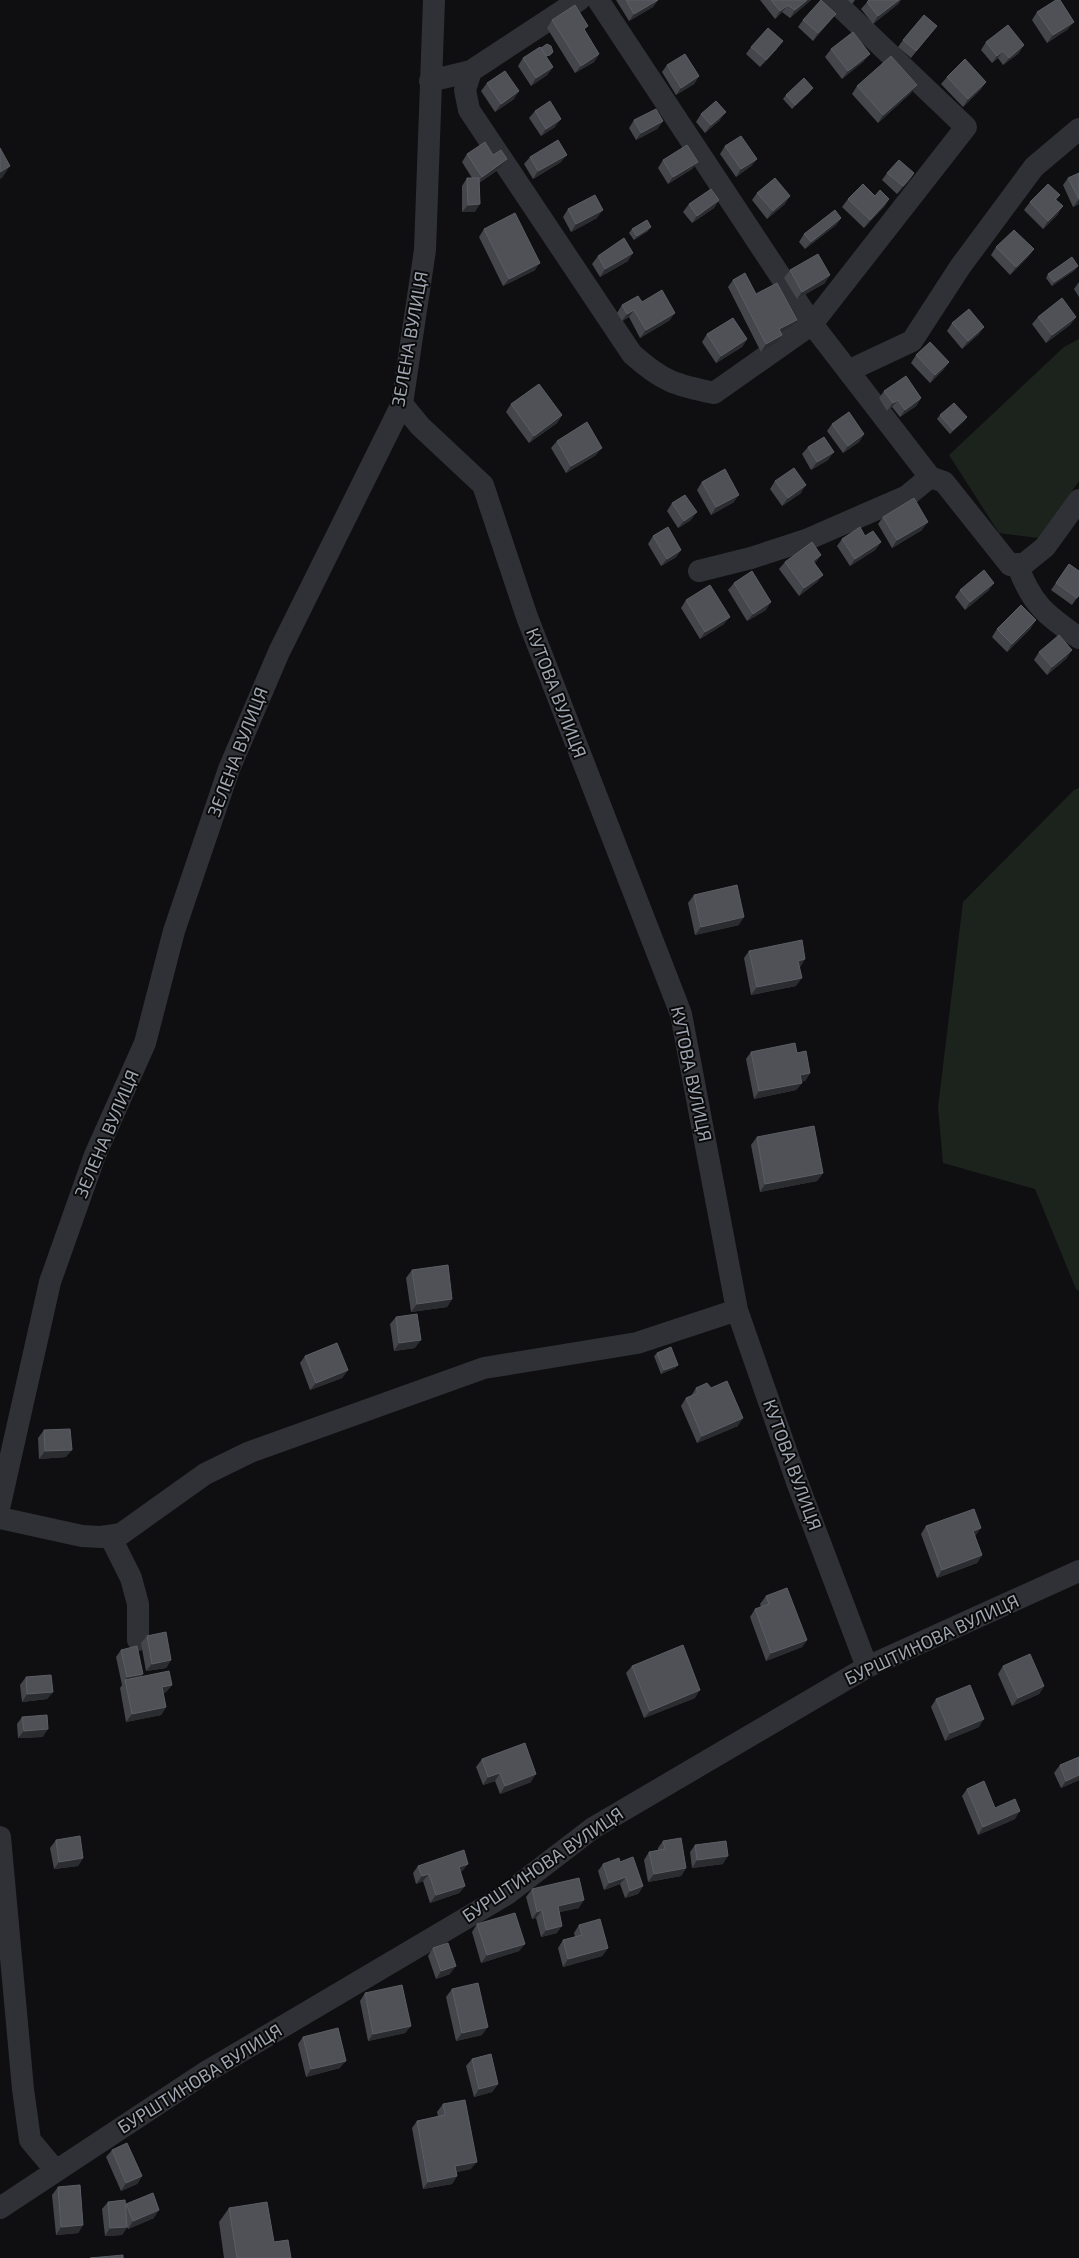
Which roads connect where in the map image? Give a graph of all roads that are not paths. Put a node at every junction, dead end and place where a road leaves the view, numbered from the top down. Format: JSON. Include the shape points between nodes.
{"nodes":[{"id":1,"x":434,"y":0,"type":"edge"},
{"id":2,"x":579,"y":0,"type":"edge"},
{"id":3,"x":598,"y":0,"type":"edge"},
{"id":4,"x":833,"y":0,"type":"edge"},
{"id":5,"x":471,"y":72,"type":"junction"},
{"id":6,"x":430,"y":81,"type":"junction"},
{"id":7,"x":1079,"y":128,"type":"edge"},
{"id":8,"x":812,"y":324,"type":"junction"},
{"id":9,"x":848,"y":371,"type":"junction"},
{"id":10,"x":402,"y":404,"type":"junction"},
{"id":11,"x":930,"y":477,"type":"junction"},
{"id":12,"x":1079,"y":500,"type":"edge"},
{"id":13,"x":1018,"y":564,"type":"junction"},
{"id":14,"x":699,"y":571,"type":"dead end"},
{"id":15,"x":1079,"y":638,"type":"edge"},
{"id":16,"x":736,"y":1310,"type":"junction"},
{"id":17,"x":0,"y":1504,"type":"edge"},
{"id":18,"x":0,"y":1518,"type":"edge"},
{"id":19,"x":110,"y":1536,"type":"junction"},
{"id":20,"x":1079,"y":1571,"type":"edge"},
{"id":21,"x":138,"y":1640,"type":"dead end"},
{"id":22,"x":867,"y":1667,"type":"junction"},
{"id":23,"x":0,"y":1837,"type":"edge"},
{"id":24,"x":56,"y":2171,"type":"junction"},
{"id":25,"x":0,"y":2208,"type":"edge"}],
"edges":[{"from":1,"to":6,"type":"street","name":"ЗЕЛЕНА ВУЛИЦЯ"},
{"from":2,"to":5,"type":"street"},
{"from":3,"to":8,"type":"street"},
{"from":4,"to":8,"type":"street","via":[[966,127]]},
{"from":5,"to":6,"type":"street"},
{"from":5,"to":8,"type":"street","via":[[465,90],[469,110],[632,354],[654,374],[680,386],[714,393]]},
{"from":6,"to":10,"type":"street","name":"ЗЕЛЕНА ВУЛИЦЯ","via":[[426,250]]},
{"from":7,"to":9,"type":"street","via":[[1034,167],[960,268],[912,341]]},
{"from":8,"to":9,"type":"street"},
{"from":9,"to":11,"type":"street"},
{"from":10,"to":16,"type":"street","name":"КУТОВА ВУЛИЦЯ","via":[[420,426],[483,485],[527,617],[681,1014]]},
{"from":10,"to":17,"type":"street","name":"ЗЕЛЕНА ВУЛИЦЯ","via":[[279,652],[229,769],[174,931],[145,1043],[95,1155],[50,1282]]},
{"from":11,"to":13,"type":"street","via":[[944,482],[1010,565]]},
{"from":11,"to":14,"type":"street","via":[[907,496],[814,536],[751,558]]},
{"from":12,"to":13,"type":"street","via":[[1045,547],[1024,564]]},
{"from":13,"to":15,"type":"street","via":[[1026,587],[1044,613]]},
{"from":16,"to":19,"type":"street","via":[[637,1343],[484,1368],[250,1452],[205,1474],[121,1534]]},
{"from":16,"to":22,"type":"street","name":"КУТОВА ВУЛИЦЯ"},
{"from":18,"to":19,"type":"street","via":[[82,1536]]},
{"from":19,"to":21,"type":"street","via":[[131,1578],[138,1604]]},
{"from":20,"to":22,"type":"street","name":"БУРШТИНОВА ВУЛИЦЯ"},
{"from":22,"to":24,"type":"street","name":"БУРШТИНОВА ВУЛИЦЯ","via":[[593,1828],[507,1894],[206,2072]]},
{"from":23,"to":24,"type":"street","via":[[30,2140]]},
{"from":24,"to":25,"type":"street","name":"БУРШТИНОВА ВУЛИЦЯ"}]}
